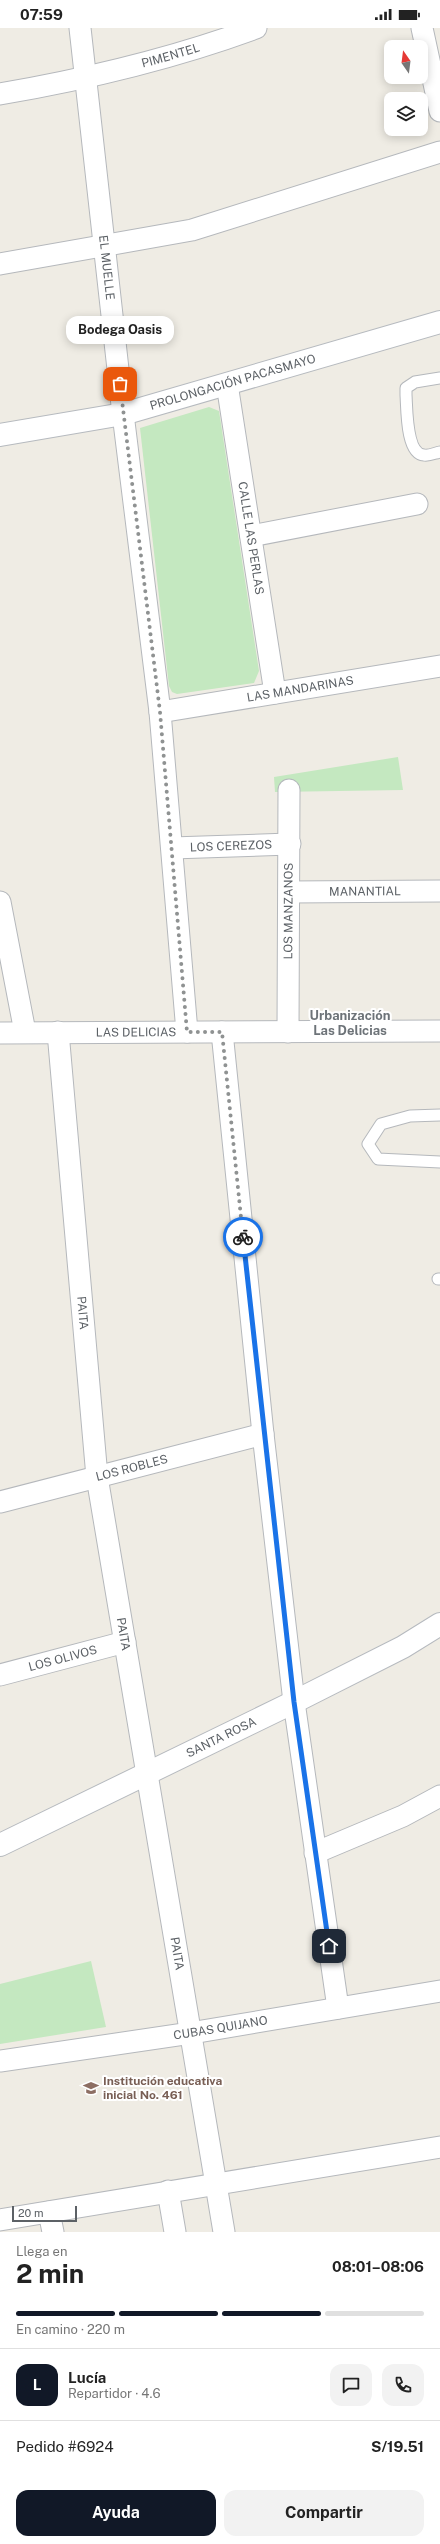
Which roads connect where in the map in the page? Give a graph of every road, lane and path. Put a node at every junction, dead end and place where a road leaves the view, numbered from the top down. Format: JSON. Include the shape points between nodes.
{"nodes":[{"id":1,"x":80,"y":28,"type":"edge"},
{"id":2,"x":256,"y":28,"type":"edge"},
{"id":3,"x":422,"y":28,"type":"edge"},
{"id":4,"x":434,"y":61,"type":"edge"},
{"id":5,"x":85,"y":79,"type":"junction"},
{"id":6,"x":0,"y":94,"type":"edge"},
{"id":7,"x":440,"y":111,"type":"edge"},
{"id":8,"x":440,"y":152,"type":"edge"},
{"id":9,"x":105,"y":246,"type":"junction"},
{"id":10,"x":0,"y":264,"type":"edge"},
{"id":11,"x":440,"y":322,"type":"edge"},
{"id":12,"x":440,"y":378,"type":"edge"},
{"id":13,"x":227,"y":384,"type":"junction"},
{"id":14,"x":123,"y":414,"type":"junction"},
{"id":15,"x":0,"y":435,"type":"edge"},
{"id":16,"x":440,"y":452,"type":"edge"},
{"id":17,"x":417,"y":504,"type":"dead end"},
{"id":18,"x":250,"y":536,"type":"junction"},
{"id":19,"x":440,"y":666,"type":"edge"},
{"id":20,"x":275,"y":694,"type":"junction"},
{"id":21,"x":160,"y":712,"type":"junction"},
{"id":22,"x":289,"y":790,"type":"dead end"},
{"id":23,"x":290,"y":844,"type":"junction"},
{"id":24,"x":172,"y":848,"type":"junction"},
{"id":25,"x":440,"y":891,"type":"edge"},
{"id":26,"x":289,"y":892,"type":"junction"},
{"id":27,"x":0,"y":902,"type":"edge"},
{"id":28,"x":440,"y":1031,"type":"edge"},
{"id":29,"x":25,"y":1032,"type":"junction"},
{"id":30,"x":58,"y":1032,"type":"junction"},
{"id":31,"x":187,"y":1032,"type":"junction"},
{"id":32,"x":222,"y":1032,"type":"junction"},
{"id":33,"x":288,"y":1032,"type":"junction"},
{"id":34,"x":0,"y":1033,"type":"edge"},
{"id":35,"x":440,"y":1115,"type":"edge"},
{"id":36,"x":440,"y":1162,"type":"edge"},
{"id":37,"x":263,"y":1434,"type":"junction"},
{"id":38,"x":97,"y":1477,"type":"junction"},
{"id":39,"x":0,"y":1502,"type":"edge"},
{"id":40,"x":440,"y":1624,"type":"edge"},
{"id":41,"x":125,"y":1642,"type":"junction"},
{"id":42,"x":0,"y":1675,"type":"edge"},
{"id":43,"x":294,"y":1702,"type":"junction"},
{"id":44,"x":147,"y":1773,"type":"junction"},
{"id":45,"x":440,"y":1796,"type":"edge"},
{"id":46,"x":0,"y":1845,"type":"edge"},
{"id":47,"x":315,"y":1853,"type":"junction"},
{"id":48,"x":440,"y":1991,"type":"edge"},
{"id":49,"x":338,"y":2008,"type":"junction"},
{"id":50,"x":191,"y":2033,"type":"junction"},
{"id":51,"x":0,"y":2062,"type":"edge"},
{"id":52,"x":440,"y":2147,"type":"edge"},
{"id":53,"x":216,"y":2183,"type":"junction"},
{"id":54,"x":168,"y":2191,"type":"junction"},
{"id":55,"x":49,"y":2212,"type":"junction"},
{"id":56,"x":0,"y":2220,"type":"edge"},
{"id":57,"x":53,"y":2232,"type":"edge"},
{"id":58,"x":175,"y":2232,"type":"edge"},
{"id":59,"x":224,"y":2232,"type":"edge"}],
"edges":[{"from":1,"to":5,"type":"street","name":"EL MUELLE"},
{"from":2,"to":5,"type":"street","name":"PIMENTEL","via":[[202,48]]},
{"from":3,"to":4,"type":"street"},
{"from":4,"to":7,"type":"street"},
{"from":5,"to":6,"type":"street","name":"PIMENTEL"},
{"from":5,"to":9,"type":"street","name":"EL MUELLE"},
{"from":8,"to":9,"type":"street","via":[[192,230]]},
{"from":9,"to":10,"type":"street"},
{"from":9,"to":14,"type":"street","name":"EL MUELLE"},
{"from":11,"to":13,"type":"street","name":"PROLONGACIÓN PACASMAYO"},
{"from":12,"to":16,"type":"lane","via":[[415,382],[406,388],[406,395],[410,442],[417,452],[424,455]]},
{"from":13,"to":14,"type":"street","name":"PROLONGACIÓN PACASMAYO"},
{"from":13,"to":18,"type":"street","name":"CALLE LAS PERLAS"},
{"from":14,"to":15,"type":"street","name":"PROLONGACIÓN PACASMAYO"},
{"from":14,"to":21,"type":"street","name":"EL MUELLE"},
{"from":17,"to":18,"type":"street"},
{"from":18,"to":20,"type":"street","name":"CALLE LAS PERLAS"},
{"from":19,"to":20,"type":"street","name":"LAS MANDARINAS"},
{"from":20,"to":21,"type":"street","name":"LAS MANDARINAS"},
{"from":21,"to":24,"type":"street","name":"EL MUELLE"},
{"from":22,"to":23,"type":"street","name":"LOS MANZANOS"},
{"from":23,"to":24,"type":"street","name":"LOS CEREZOS"},
{"from":23,"to":26,"type":"street","name":"LOS MANZANOS"},
{"from":24,"to":31,"type":"street","name":"EL MUELLE"},
{"from":25,"to":26,"type":"street","name":"MANANTIAL"},
{"from":26,"to":33,"type":"street","name":"LOS MANZANOS"},
{"from":27,"to":29,"type":"street"},
{"from":28,"to":33,"type":"street","name":"LAS DELICIAS"},
{"from":29,"to":30,"type":"street","name":"LAS DELICIAS"},
{"from":29,"to":34,"type":"street","name":"LAS DELICIAS"},
{"from":30,"to":31,"type":"street","name":"LAS DELICIAS"},
{"from":30,"to":38,"type":"street","name":"PAITA"},
{"from":31,"to":32,"type":"street","name":"LAS DELICIAS"},
{"from":32,"to":33,"type":"street","name":"LAS DELICIAS"},
{"from":32,"to":37,"type":"street"},
{"from":35,"to":36,"type":"lane","via":[[410,1116],[381,1124],[368,1144],[378,1159]]},
{"from":37,"to":38,"type":"street","name":"LOS ROBLES"},
{"from":37,"to":43,"type":"street"},
{"from":38,"to":39,"type":"street","name":"LOS ROBLES"},
{"from":38,"to":41,"type":"street","name":"PAITA"},
{"from":40,"to":43,"type":"street","name":"SANTA ROSA","via":[[402,1647]]},
{"from":41,"to":42,"type":"street","name":"LOS OLIVOS"},
{"from":41,"to":44,"type":"street","name":"PAITA"},
{"from":43,"to":44,"type":"street","name":"SANTA ROSA"},
{"from":43,"to":47,"type":"street"},
{"from":44,"to":46,"type":"street","name":"SANTA ROSA","via":[[60,1818]]},
{"from":44,"to":50,"type":"street","name":"PAITA"},
{"from":45,"to":47,"type":"street","via":[[403,1816]]},
{"from":47,"to":49,"type":"street"},
{"from":48,"to":49,"type":"street","name":"CUBAS QUIJANO"},
{"from":49,"to":50,"type":"street","name":"CUBAS QUIJANO"},
{"from":50,"to":51,"type":"street","name":"CUBAS QUIJANO"},
{"from":50,"to":53,"type":"street","name":"PAITA"},
{"from":52,"to":53,"type":"street"},
{"from":53,"to":54,"type":"street"},
{"from":53,"to":59,"type":"street","name":"PAITA"},
{"from":54,"to":55,"type":"street"},
{"from":54,"to":58,"type":"street"},
{"from":55,"to":56,"type":"street"},
{"from":55,"to":57,"type":"street"}]}
